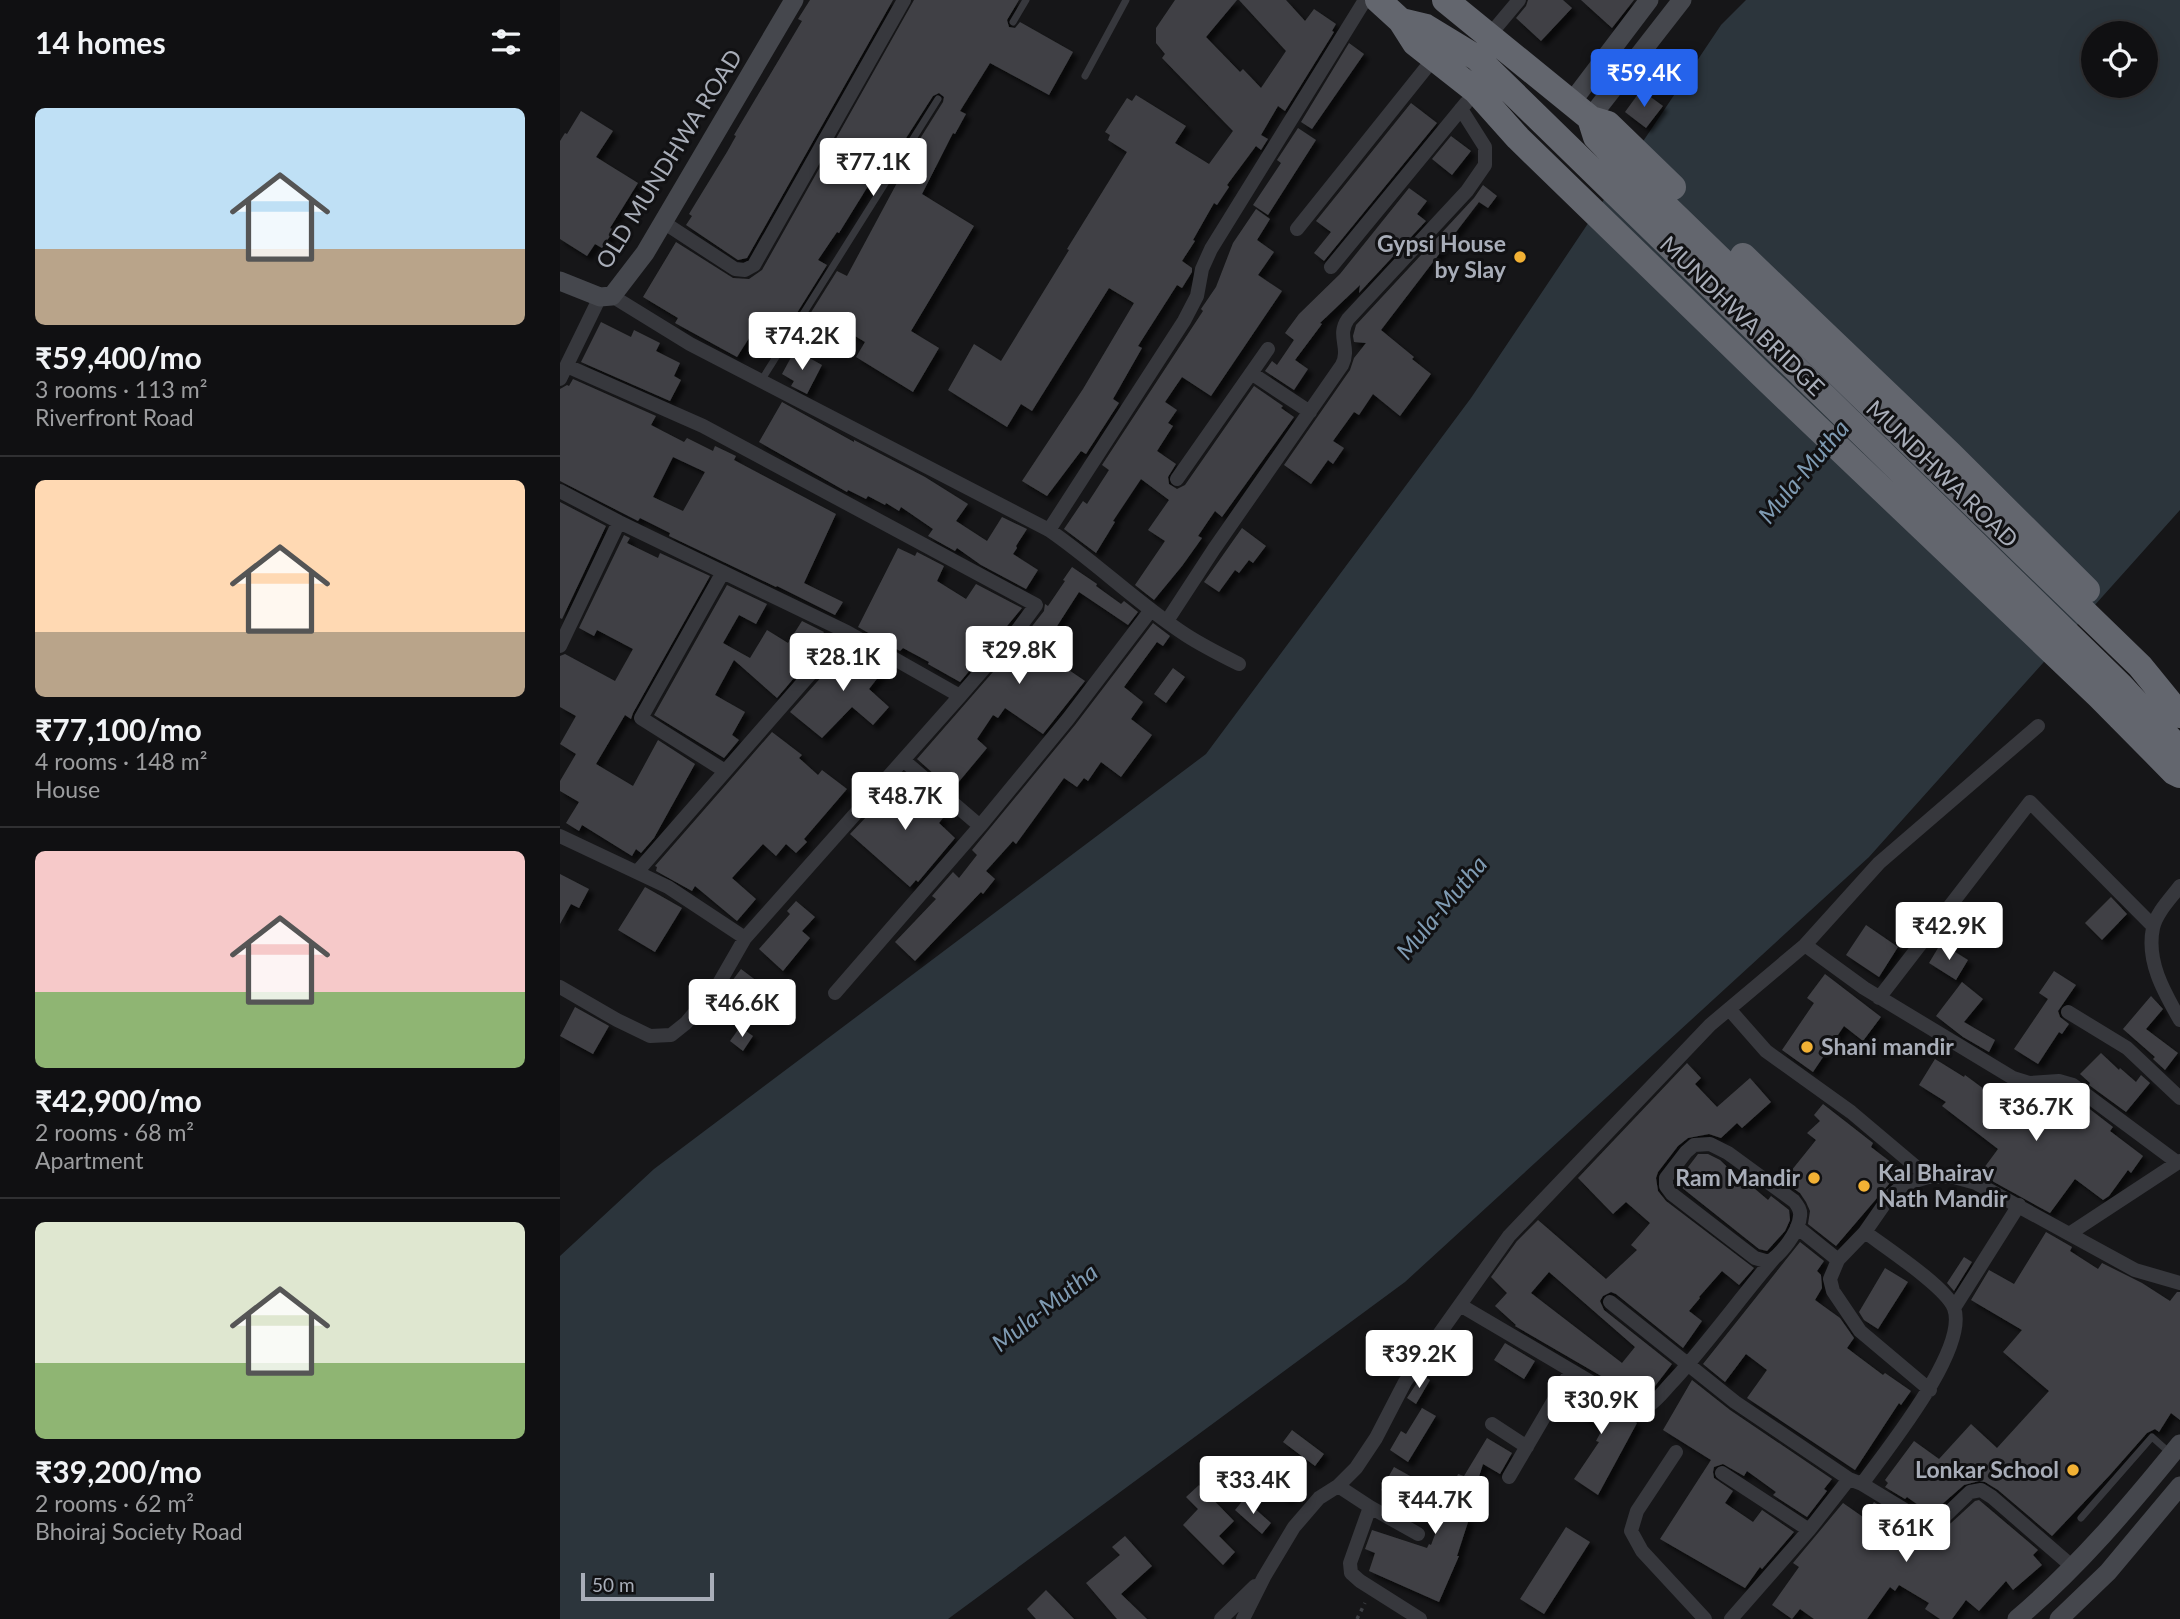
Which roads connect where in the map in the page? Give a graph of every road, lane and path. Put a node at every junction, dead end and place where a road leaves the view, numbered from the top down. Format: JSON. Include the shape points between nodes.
{"nodes":[{"id":1,"x":794,"y":0,"type":"edge"},
{"id":2,"x":1026,"y":0,"type":"edge"},
{"id":3,"x":1126,"y":0,"type":"edge"},
{"id":4,"x":1365,"y":0,"type":"edge"},
{"id":5,"x":1378,"y":0,"type":"edge"},
{"id":6,"x":1445,"y":0,"type":"edge"},
{"id":7,"x":1519,"y":0,"type":"edge"},
{"id":8,"x":1648,"y":0,"type":"edge"},
{"id":9,"x":1682,"y":0,"type":"edge"},
{"id":10,"x":900,"y":1,"type":"edge"},
{"id":11,"x":1401,"y":21,"type":"junction"},
{"id":12,"x":1013,"y":22,"type":"dead end"},
{"id":13,"x":1488,"y":37,"type":"junction"},
{"id":14,"x":1434,"y":58,"type":"junction"},
{"id":15,"x":1085,"y":76,"type":"dead end"},
{"id":16,"x":937,"y":99,"type":"dead end"},
{"id":17,"x":1469,"y":100,"type":"junction"},
{"id":18,"x":1580,"y":111,"type":"junction"},
{"id":19,"x":663,"y":222,"type":"junction"},
{"id":20,"x":1297,"y":229,"type":"dead end"},
{"id":21,"x":1331,"y":267,"type":"dead end"},
{"id":22,"x":560,"y":281,"type":"edge"},
{"id":23,"x":606,"y":297,"type":"junction"},
{"id":24,"x":1268,"y":349,"type":"dead end"},
{"id":25,"x":564,"y":372,"type":"edge"},
{"id":26,"x":1251,"y":373,"type":"junction"},
{"id":27,"x":761,"y":382,"type":"junction"},
{"id":28,"x":1310,"y":412,"type":"junction"},
{"id":29,"x":1177,"y":479,"type":"dead end"},
{"id":30,"x":560,"y":491,"type":"edge"},
{"id":31,"x":619,"y":522,"type":"junction"},
{"id":32,"x":1049,"y":530,"type":"junction"},
{"id":33,"x":723,"y":572,"type":"junction"},
{"id":34,"x":1152,"y":610,"type":"junction"},
{"id":35,"x":1167,"y":621,"type":"junction"},
{"id":36,"x":847,"y":632,"type":"junction"},
{"id":37,"x":560,"y":646,"type":"edge"},
{"id":38,"x":2147,"y":662,"type":"junction"},
{"id":39,"x":1239,"y":664,"type":"dead end"},
{"id":40,"x":2180,"y":689,"type":"edge"},
{"id":41,"x":2110,"y":691,"type":"junction"},
{"id":42,"x":960,"y":696,"type":"junction"},
{"id":43,"x":2180,"y":715,"type":"edge"},
{"id":44,"x":2038,"y":726,"type":"dead end"},
{"id":45,"x":2180,"y":750,"type":"edge"},
{"id":46,"x":903,"y":760,"type":"junction"},
{"id":47,"x":725,"y":771,"type":"junction"},
{"id":48,"x":2180,"y":775,"type":"edge"},
{"id":49,"x":980,"y":826,"type":"junction"},
{"id":50,"x":560,"y":836,"type":"edge"},
{"id":51,"x":637,"y":872,"type":"junction"},
{"id":52,"x":2180,"y":887,"type":"edge"},
{"id":53,"x":2153,"y":926,"type":"junction"},
{"id":54,"x":745,"y":938,"type":"junction"},
{"id":55,"x":1805,"y":945,"type":"junction"},
{"id":56,"x":718,"y":985,"type":"junction"},
{"id":57,"x":560,"y":987,"type":"edge"},
{"id":58,"x":835,"y":993,"type":"dead end"},
{"id":59,"x":1879,"y":998,"type":"junction"},
{"id":60,"x":1729,"y":1009,"type":"junction"},
{"id":61,"x":2067,"y":1012,"type":"dead end"},
{"id":62,"x":762,"y":1018,"type":"dead end"},
{"id":63,"x":2180,"y":1020,"type":"edge"},
{"id":64,"x":2180,"y":1098,"type":"edge"},
{"id":65,"x":2179,"y":1162,"type":"edge"},
{"id":66,"x":1927,"y":1177,"type":"junction"},
{"id":67,"x":2019,"y":1205,"type":"junction"},
{"id":68,"x":1797,"y":1227,"type":"junction"},
{"id":69,"x":1865,"y":1232,"type":"junction"},
{"id":70,"x":2069,"y":1234,"type":"junction"},
{"id":71,"x":1775,"y":1258,"type":"junction"},
{"id":72,"x":1838,"y":1260,"type":"junction"},
{"id":73,"x":2180,"y":1283,"type":"edge"},
{"id":74,"x":1610,"y":1303,"type":"dead end"},
{"id":75,"x":1460,"y":1305,"type":"junction"},
{"id":76,"x":1954,"y":1308,"type":"junction"},
{"id":77,"x":1688,"y":1365,"type":"junction"},
{"id":78,"x":1571,"y":1371,"type":"junction"},
{"id":79,"x":1930,"y":1390,"type":"junction"},
{"id":80,"x":1492,"y":1424,"type":"dead end"},
{"id":81,"x":1527,"y":1447,"type":"junction"},
{"id":82,"x":2176,"y":1449,"type":"edge"},
{"id":83,"x":1676,"y":1452,"type":"dead end"},
{"id":84,"x":1722,"y":1473,"type":"dead end"},
{"id":85,"x":1509,"y":1477,"type":"dead end"},
{"id":86,"x":1855,"y":1482,"type":"junction"},
{"id":87,"x":1338,"y":1486,"type":"junction"},
{"id":88,"x":2180,"y":1486,"type":"edge"},
{"id":89,"x":1370,"y":1507,"type":"junction"},
{"id":90,"x":2081,"y":1518,"type":"dead end"},
{"id":91,"x":1809,"y":1530,"type":"junction"},
{"id":92,"x":1419,"y":1534,"type":"dead end"},
{"id":93,"x":2074,"y":1568,"type":"junction"},
{"id":94,"x":1264,"y":1577,"type":"junction"},
{"id":95,"x":1221,"y":1619,"type":"edge"},
{"id":96,"x":1243,"y":1619,"type":"edge"},
{"id":97,"x":1420,"y":1619,"type":"edge"},
{"id":98,"x":1705,"y":1619,"type":"edge"},
{"id":99,"x":1731,"y":1619,"type":"edge"},
{"id":100,"x":2017,"y":1619,"type":"edge"},
{"id":101,"x":2059,"y":1619,"type":"edge"}],
"edges":[{"from":1,"to":19,"type":"street","name":"OLD MUNDHWA ROAD"},
{"from":2,"to":12,"type":"lane"},
{"from":3,"to":15,"type":"lane"},
{"from":4,"to":32,"type":"street","via":[[1211,249],[1197,296],[1184,320]]},
{"from":5,"to":11,"type":"highway"},
{"from":6,"to":13,"type":"highway","name":"MUNDHWA ROAD"},
{"from":7,"to":13,"type":"street"},
{"from":8,"to":18,"type":"street"},
{"from":9,"to":18,"type":"street"},
{"from":10,"to":19,"type":"street","via":[[754,265],[735,269]]},
{"from":11,"to":14,"type":"highway","via":[[1415,43]]},
{"from":11,"to":41,"type":"highway","name":"MUNDHWA BRIDGE","via":[[1426,27],[1477,58]]},
{"from":13,"to":18,"type":"highway","name":"MUNDHWA ROAD"},
{"from":14,"to":17,"type":"highway"},
{"from":14,"to":20,"type":"street"},
{"from":16,"to":27,"type":"lane"},
{"from":17,"to":21,"type":"street"},
{"from":17,"to":28,"type":"street","via":[[1485,147],[1485,165],[1467,191],[1349,319],[1343,330],[1346,357]]},
{"from":17,"to":41,"type":"highway","via":[[1518,138],[1763,376]]},
{"from":18,"to":38,"type":"highway","name":"MUNDHWA ROAD","via":[[1608,124],[1628,157]]},
{"from":19,"to":23,"type":"street","name":"OLD MUNDHWA ROAD","via":[[645,253]]},
{"from":22,"to":23,"type":"street","name":"OLD MUNDHWA ROAD"},
{"from":23,"to":25,"type":"street"},
{"from":23,"to":27,"type":"street"},
{"from":24,"to":26,"type":"street"},
{"from":25,"to":42,"type":"street","via":[[703,426],[1036,605]]},
{"from":26,"to":28,"type":"street"},
{"from":26,"to":29,"type":"street"},
{"from":27,"to":32,"type":"street"},
{"from":28,"to":35,"type":"street"},
{"from":30,"to":31,"type":"street"},
{"from":31,"to":33,"type":"street"},
{"from":31,"to":37,"type":"street"},
{"from":32,"to":34,"type":"street"},
{"from":33,"to":36,"type":"street"},
{"from":33,"to":47,"type":"street","via":[[641,718]]},
{"from":34,"to":35,"type":"street"},
{"from":34,"to":49,"type":"street"},
{"from":35,"to":39,"type":"street"},
{"from":36,"to":42,"type":"street"},
{"from":36,"to":47,"type":"street"},
{"from":38,"to":40,"type":"highway"},
{"from":38,"to":43,"type":"highway"},
{"from":41,"to":45,"type":"highway"},
{"from":41,"to":48,"type":"highway"},
{"from":42,"to":46,"type":"street"},
{"from":44,"to":55,"type":"street","via":[[1879,863]]},
{"from":46,"to":49,"type":"street"},
{"from":46,"to":54,"type":"street"},
{"from":47,"to":51,"type":"street"},
{"from":49,"to":58,"type":"street"},
{"from":50,"to":51,"type":"street"},
{"from":51,"to":54,"type":"street"},
{"from":52,"to":53,"type":"street"},
{"from":53,"to":59,"type":"street","via":[[2030,802]]},
{"from":53,"to":63,"type":"street","via":[[2152,958]]},
{"from":54,"to":56,"type":"street"},
{"from":55,"to":59,"type":"street"},
{"from":55,"to":60,"type":"street"},
{"from":56,"to":57,"type":"street","via":[[671,1035],[650,1036]]},
{"from":56,"to":62,"type":"street"},
{"from":59,"to":65,"type":"street","via":[[2013,1078],[2073,1085]]},
{"from":60,"to":66,"type":"street","via":[[1766,1051],[1851,1112]]},
{"from":60,"to":75,"type":"street","via":[[1509,1236]]},
{"from":61,"to":64,"type":"street","via":[[2127,1048]]},
{"from":65,"to":70,"type":"street"},
{"from":66,"to":67,"type":"street","via":[[1976,1183]]},
{"from":66,"to":69,"type":"street","via":[[1905,1184],[1890,1196]]},
{"from":67,"to":70,"type":"street"},
{"from":67,"to":76,"type":"street"},
{"from":68,"to":71,"type":"street"},
{"from":68,"to":71,"type":"street","via":[[1801,1214],[1794,1200],[1710,1144],[1694,1145],[1666,1178],[1672,1194],[1755,1258],[1763,1262]]},
{"from":68,"to":72,"type":"street"},
{"from":69,"to":72,"type":"street"},
{"from":69,"to":76,"type":"street","via":[[1942,1291]]},
{"from":70,"to":73,"type":"street","via":[[2135,1270]]},
{"from":71,"to":77,"type":"street"},
{"from":72,"to":79,"type":"street","via":[[1830,1279],[1847,1314],[1860,1331]]},
{"from":74,"to":77,"type":"street"},
{"from":75,"to":78,"type":"street"},
{"from":75,"to":87,"type":"street","via":[[1405,1382],[1356,1468]]},
{"from":76,"to":79,"type":"street","via":[[1955,1329]]},
{"from":77,"to":78,"type":"street","via":[[1645,1408],[1634,1408]]},
{"from":77,"to":86,"type":"street"},
{"from":78,"to":81,"type":"street"},
{"from":79,"to":86,"type":"street"},
{"from":80,"to":81,"type":"street"},
{"from":81,"to":85,"type":"street"},
{"from":82,"to":90,"type":"lane","via":[[2152,1437]]},
{"from":82,"to":93,"type":"street"},
{"from":83,"to":98,"type":"street","via":[[1637,1511],[1631,1531],[1642,1551]]},
{"from":84,"to":91,"type":"street"},
{"from":86,"to":91,"type":"street"},
{"from":86,"to":93,"type":"street","via":[[1934,1523],[1970,1492],[1981,1490]]},
{"from":87,"to":89,"type":"street"},
{"from":87,"to":94,"type":"street","via":[[1319,1498],[1294,1527]]},
{"from":88,"to":101,"type":"street","via":[[2108,1572]]},
{"from":89,"to":92,"type":"street"},
{"from":89,"to":97,"type":"street","via":[[1350,1563],[1351,1573]]},
{"from":91,"to":99,"type":"street"},
{"from":93,"to":100,"type":"street"},
{"from":94,"to":95,"type":"street"},
{"from":94,"to":96,"type":"street"}]}
